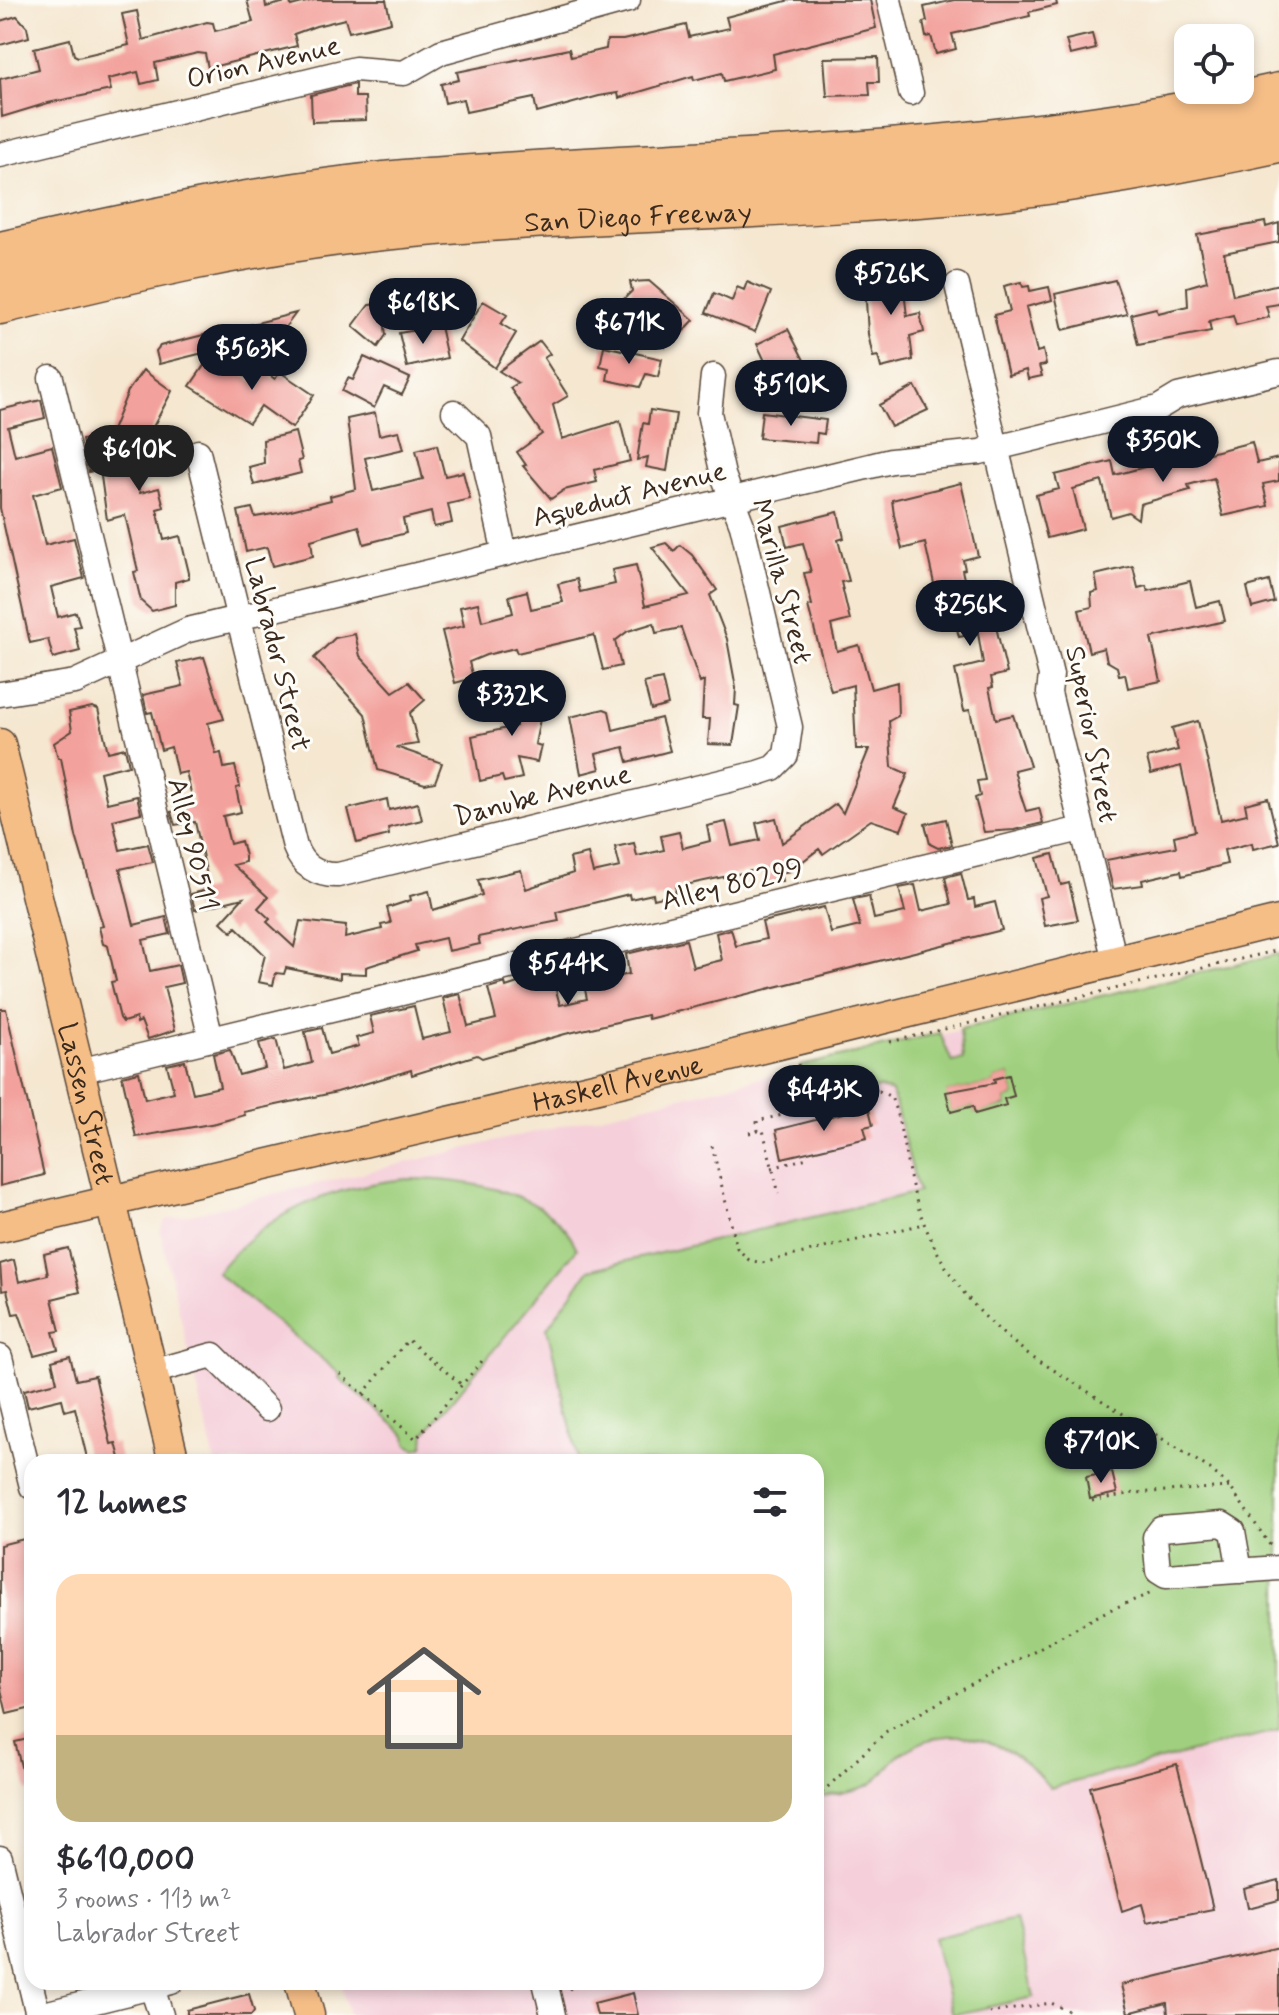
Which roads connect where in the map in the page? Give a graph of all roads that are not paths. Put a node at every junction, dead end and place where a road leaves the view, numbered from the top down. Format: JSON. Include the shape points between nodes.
{"nodes":[{"id":1,"x":624,"y":0,"type":"edge"},
{"id":2,"x":889,"y":0,"type":"edge"},
{"id":3,"x":1279,"y":90,"type":"edge"},
{"id":4,"x":911,"y":93,"type":"dead end"},
{"id":5,"x":1279,"y":114,"type":"edge"},
{"id":6,"x":1279,"y":127,"type":"edge"},
{"id":7,"x":1279,"y":145,"type":"edge"},
{"id":8,"x":0,"y":155,"type":"edge"},
{"id":9,"x":0,"y":249,"type":"edge"},
{"id":10,"x":0,"y":275,"type":"edge"},
{"id":11,"x":957,"y":285,"type":"dead end"},
{"id":12,"x":0,"y":288,"type":"edge"},
{"id":13,"x":0,"y":307,"type":"edge"},
{"id":14,"x":1279,"y":372,"type":"edge"},
{"id":15,"x":713,"y":376,"type":"dead end"},
{"id":16,"x":51,"y":378,"type":"dead end"},
{"id":17,"x":454,"y":412,"type":"dead end"},
{"id":18,"x":998,"y":448,"type":"junction"},
{"id":19,"x":198,"y":452,"type":"dead end"},
{"id":20,"x":732,"y":498,"type":"junction"},
{"id":21,"x":505,"y":554,"type":"junction"},
{"id":22,"x":239,"y":618,"type":"junction"},
{"id":23,"x":119,"y":664,"type":"junction"},
{"id":24,"x":0,"y":694,"type":"edge"},
{"id":25,"x":0,"y":744,"type":"edge"},
{"id":26,"x":786,"y":755,"type":"joint"},
{"id":27,"x":1081,"y":829,"type":"junction"},
{"id":28,"x":308,"y":866,"type":"joint"},
{"id":29,"x":1279,"y":921,"type":"edge"},
{"id":30,"x":1115,"y":961,"type":"junction"},
{"id":31,"x":211,"y":1039,"type":"junction"},
{"id":32,"x":79,"y":1071,"type":"junction"},
{"id":33,"x":111,"y":1203,"type":"junction"},
{"id":34,"x":0,"y":1227,"type":"edge"},
{"id":35,"x":0,"y":1357,"type":"edge"},
{"id":36,"x":152,"y":1372,"type":"junction"},
{"id":37,"x":267,"y":1409,"type":"dead end"},
{"id":38,"x":24,"y":1454,"type":"edge"},
{"id":39,"x":172,"y":1454,"type":"edge"},
{"id":40,"x":1278,"y":1562,"type":"edge"},
{"id":41,"x":1240,"y":1571,"type":"junction"},
{"id":42,"x":0,"y":1858,"type":"edge"},
{"id":43,"x":24,"y":1955,"type":"edge"},
{"id":44,"x":33,"y":1990,"type":"edge"},
{"id":45,"x":135,"y":1990,"type":"edge"},
{"id":46,"x":159,"y":1990,"type":"edge"},
{"id":47,"x":302,"y":1990,"type":"edge"},
{"id":48,"x":547,"y":1990,"type":"edge"},
{"id":49,"x":39,"y":2015,"type":"edge"},
{"id":50,"x":161,"y":2015,"type":"edge"},
{"id":51,"x":309,"y":2015,"type":"edge"},
{"id":52,"x":553,"y":2015,"type":"edge"}],
"edges":[{"from":1,"to":8,"type":"street","name":"Orion Avenue","via":[[441,52],[404,73],[355,69]]},
{"from":2,"to":4,"type":"street"},
{"from":3,"to":9,"type":"highway","name":"San Diego Freeway","via":[[1123,122],[953,143],[426,175],[280,191]]},
{"from":5,"to":10,"type":"highway","via":[[1015,161],[293,215],[189,232]]},
{"from":6,"to":12,"type":"highway","via":[[1106,161],[934,182],[384,214],[270,229]]},
{"from":7,"to":13,"type":"highway","name":"San Diego Freeway","via":[[998,193],[321,240],[176,264]]},
{"from":11,"to":18,"type":"street","name":"Superior Street"},
{"from":14,"to":18,"type":"street","name":"Aqueduct Avenue"},
{"from":15,"to":20,"type":"street","name":"Marilla Street","via":[[709,413]]},
{"from":16,"to":23,"type":"street","name":"Alley 90511"},
{"from":17,"to":21,"type":"street","via":[[479,436]]},
{"from":18,"to":20,"type":"street","name":"Aqueduct Avenue","via":[[891,461]]},
{"from":18,"to":27,"type":"street","name":"Superior Street"},
{"from":19,"to":22,"type":"street","name":"Labrador Street"},
{"from":20,"to":21,"type":"street","name":"Aqueduct Avenue"},
{"from":20,"to":26,"type":"street","name":"Marilla Street","via":[[790,727]]},
{"from":21,"to":22,"type":"street","name":"Aqueduct Avenue"},
{"from":22,"to":23,"type":"street","name":"Aqueduct Avenue","via":[[164,639]]},
{"from":22,"to":28,"type":"street","name":"Labrador Street","via":[[295,847]]},
{"from":23,"to":24,"type":"street","name":"Aqueduct Avenue","via":[[62,686]]},
{"from":23,"to":31,"type":"street","name":"Alley 90511"},
{"from":25,"to":32,"type":"main road","name":"Lassen Street"},
{"from":26,"to":28,"type":"street","name":"Danube Avenue","via":[[758,773],[338,875]]},
{"from":27,"to":30,"type":"street","name":"Superior Street"},
{"from":27,"to":31,"type":"street","name":"Alley 80299"},
{"from":29,"to":30,"type":"main road","name":"Haskell Avenue"},
{"from":30,"to":33,"type":"main road","name":"Haskell Avenue"},
{"from":31,"to":32,"type":"street","name":"Alley 80299"},
{"from":32,"to":33,"type":"main road","name":"Lassen Street"},
{"from":33,"to":34,"type":"main road","name":"Haskell Avenue"},
{"from":33,"to":36,"type":"main road","name":"Lassen Street"},
{"from":35,"to":38,"type":"street"},
{"from":36,"to":37,"type":"street","via":[[213,1355]]},
{"from":36,"to":39,"type":"main road","name":"Lassen Street"},
{"from":40,"to":41,"type":"street"},
{"from":41,"to":41,"type":"street","via":[[1166,1576],[1158,1571],[1155,1537],[1161,1529],[1222,1524],[1233,1531]]},
{"from":42,"to":43,"type":"street"},
{"from":44,"to":49,"type":"street"},
{"from":45,"to":49,"type":"street"},
{"from":46,"to":50,"type":"street"},
{"from":47,"to":51,"type":"main road"},
{"from":48,"to":52,"type":"street"}]}
